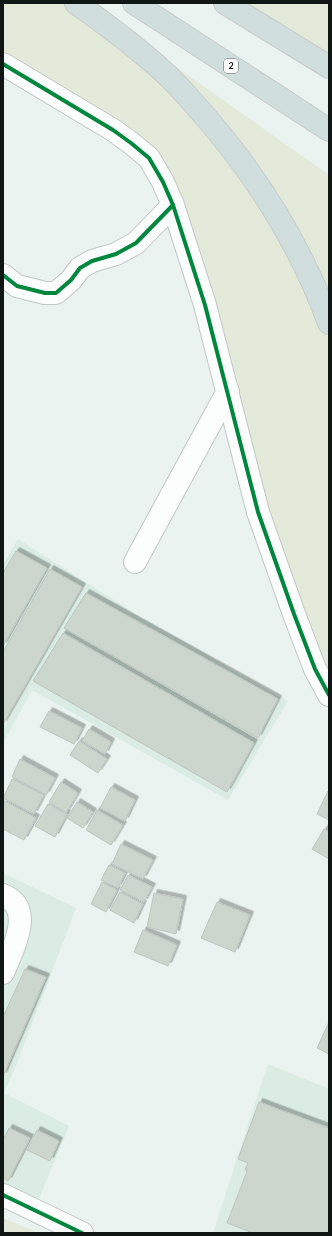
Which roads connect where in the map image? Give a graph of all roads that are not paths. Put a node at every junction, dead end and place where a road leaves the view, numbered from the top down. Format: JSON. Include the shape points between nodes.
{"nodes":[{"id":1,"x":76,"y":3,"type":"edge"},
{"id":2,"x":134,"y":3,"type":"edge"},
{"id":3,"x":225,"y":3,"type":"edge"},
{"id":4,"x":3,"y":64,"type":"edge"},
{"id":5,"x":329,"y":67,"type":"edge"},
{"id":6,"x":329,"y":130,"type":"edge"},
{"id":7,"x":173,"y":205,"type":"junction"},
{"id":8,"x":3,"y":275,"type":"edge"},
{"id":9,"x":329,"y":323,"type":"edge"},
{"id":10,"x":228,"y":391,"type":"junction"},
{"id":11,"x":135,"y":562,"type":"dead end"},
{"id":12,"x":329,"y":695,"type":"edge"},
{"id":13,"x":3,"y":895,"type":"edge"},
{"id":14,"x":3,"y":973,"type":"edge"},
{"id":15,"x":3,"y":1195,"type":"edge"},
{"id":16,"x":82,"y":1233,"type":"edge"}],
"edges":[{"from":1,"to":9,"type":"highway","via":[[118,32],[168,75],[222,136],[258,184],[289,237],[319,295]]},
{"from":2,"to":6,"type":"highway","number":"2"},
{"from":3,"to":5,"type":"highway"},
{"from":4,"to":7,"type":"street","via":[[113,130],[150,158]]},
{"from":7,"to":8,"type":"street","via":[[136,243],[80,268],[56,293],[17,286]]},
{"from":7,"to":10,"type":"street","via":[[205,305]]},
{"from":10,"to":11,"type":"street"},
{"from":10,"to":12,"type":"street","via":[[258,512],[312,662]]},
{"from":13,"to":14,"type":"street","via":[[17,907],[21,918],[20,929]]},
{"from":15,"to":16,"type":"street"}]}
